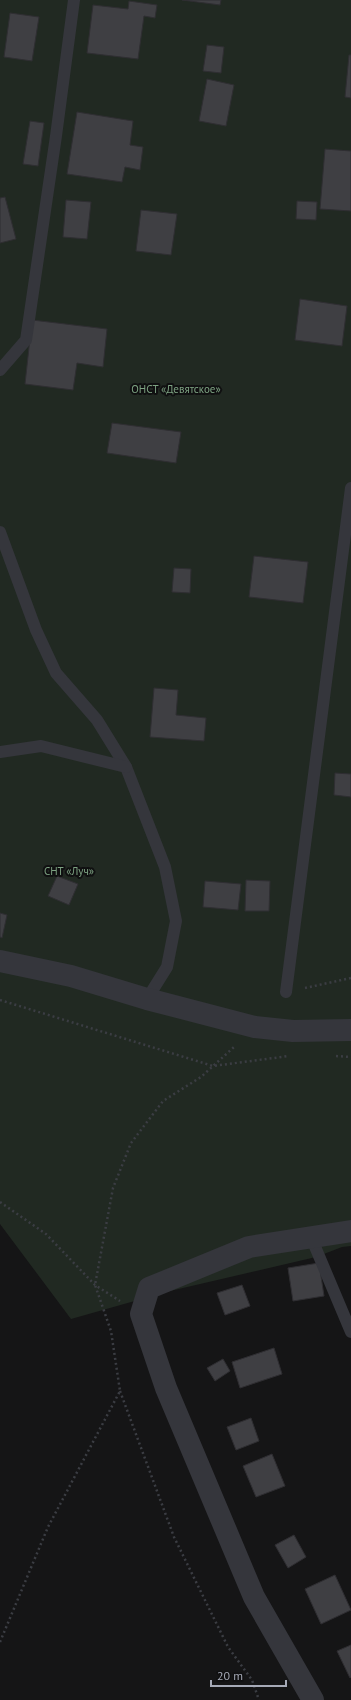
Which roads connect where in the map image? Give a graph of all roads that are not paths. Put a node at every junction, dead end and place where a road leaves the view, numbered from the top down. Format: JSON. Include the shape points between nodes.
{"nodes":[{"id":1,"x":74,"y":0,"type":"edge"},
{"id":2,"x":0,"y":370,"type":"edge"},
{"id":3,"x":351,"y":488,"type":"edge"},
{"id":4,"x":0,"y":532,"type":"edge"},
{"id":5,"x":0,"y":752,"type":"edge"},
{"id":6,"x":126,"y":767,"type":"junction"},
{"id":7,"x":0,"y":961,"type":"edge"},
{"id":8,"x":286,"y":992,"type":"dead end"},
{"id":9,"x":147,"y":999,"type":"junction"},
{"id":10,"x":351,"y":1030,"type":"edge"},
{"id":11,"x":351,"y":1231,"type":"edge"},
{"id":12,"x":311,"y":1238,"type":"junction"},
{"id":13,"x":351,"y":1332,"type":"edge"},
{"id":14,"x":313,"y":1700,"type":"edge"}],
"edges":[{"from":1,"to":2,"type":"lane","via":[[26,340]]},
{"from":3,"to":8,"type":"lane"},
{"from":4,"to":6,"type":"lane","via":[[36,630],[56,673],[97,720]]},
{"from":5,"to":6,"type":"lane","via":[[40,746]]},
{"from":6,"to":9,"type":"lane","via":[[165,867],[176,921],[167,967]]},
{"from":7,"to":9,"type":"street","via":[[71,976]]},
{"from":9,"to":10,"type":"street","via":[[255,1027],[293,1031]]},
{"from":11,"to":12,"type":"street"},
{"from":12,"to":13,"type":"lane"},
{"from":12,"to":14,"type":"street","via":[[249,1247],[149,1288],[141,1314],[166,1388],[254,1597]]}]}
